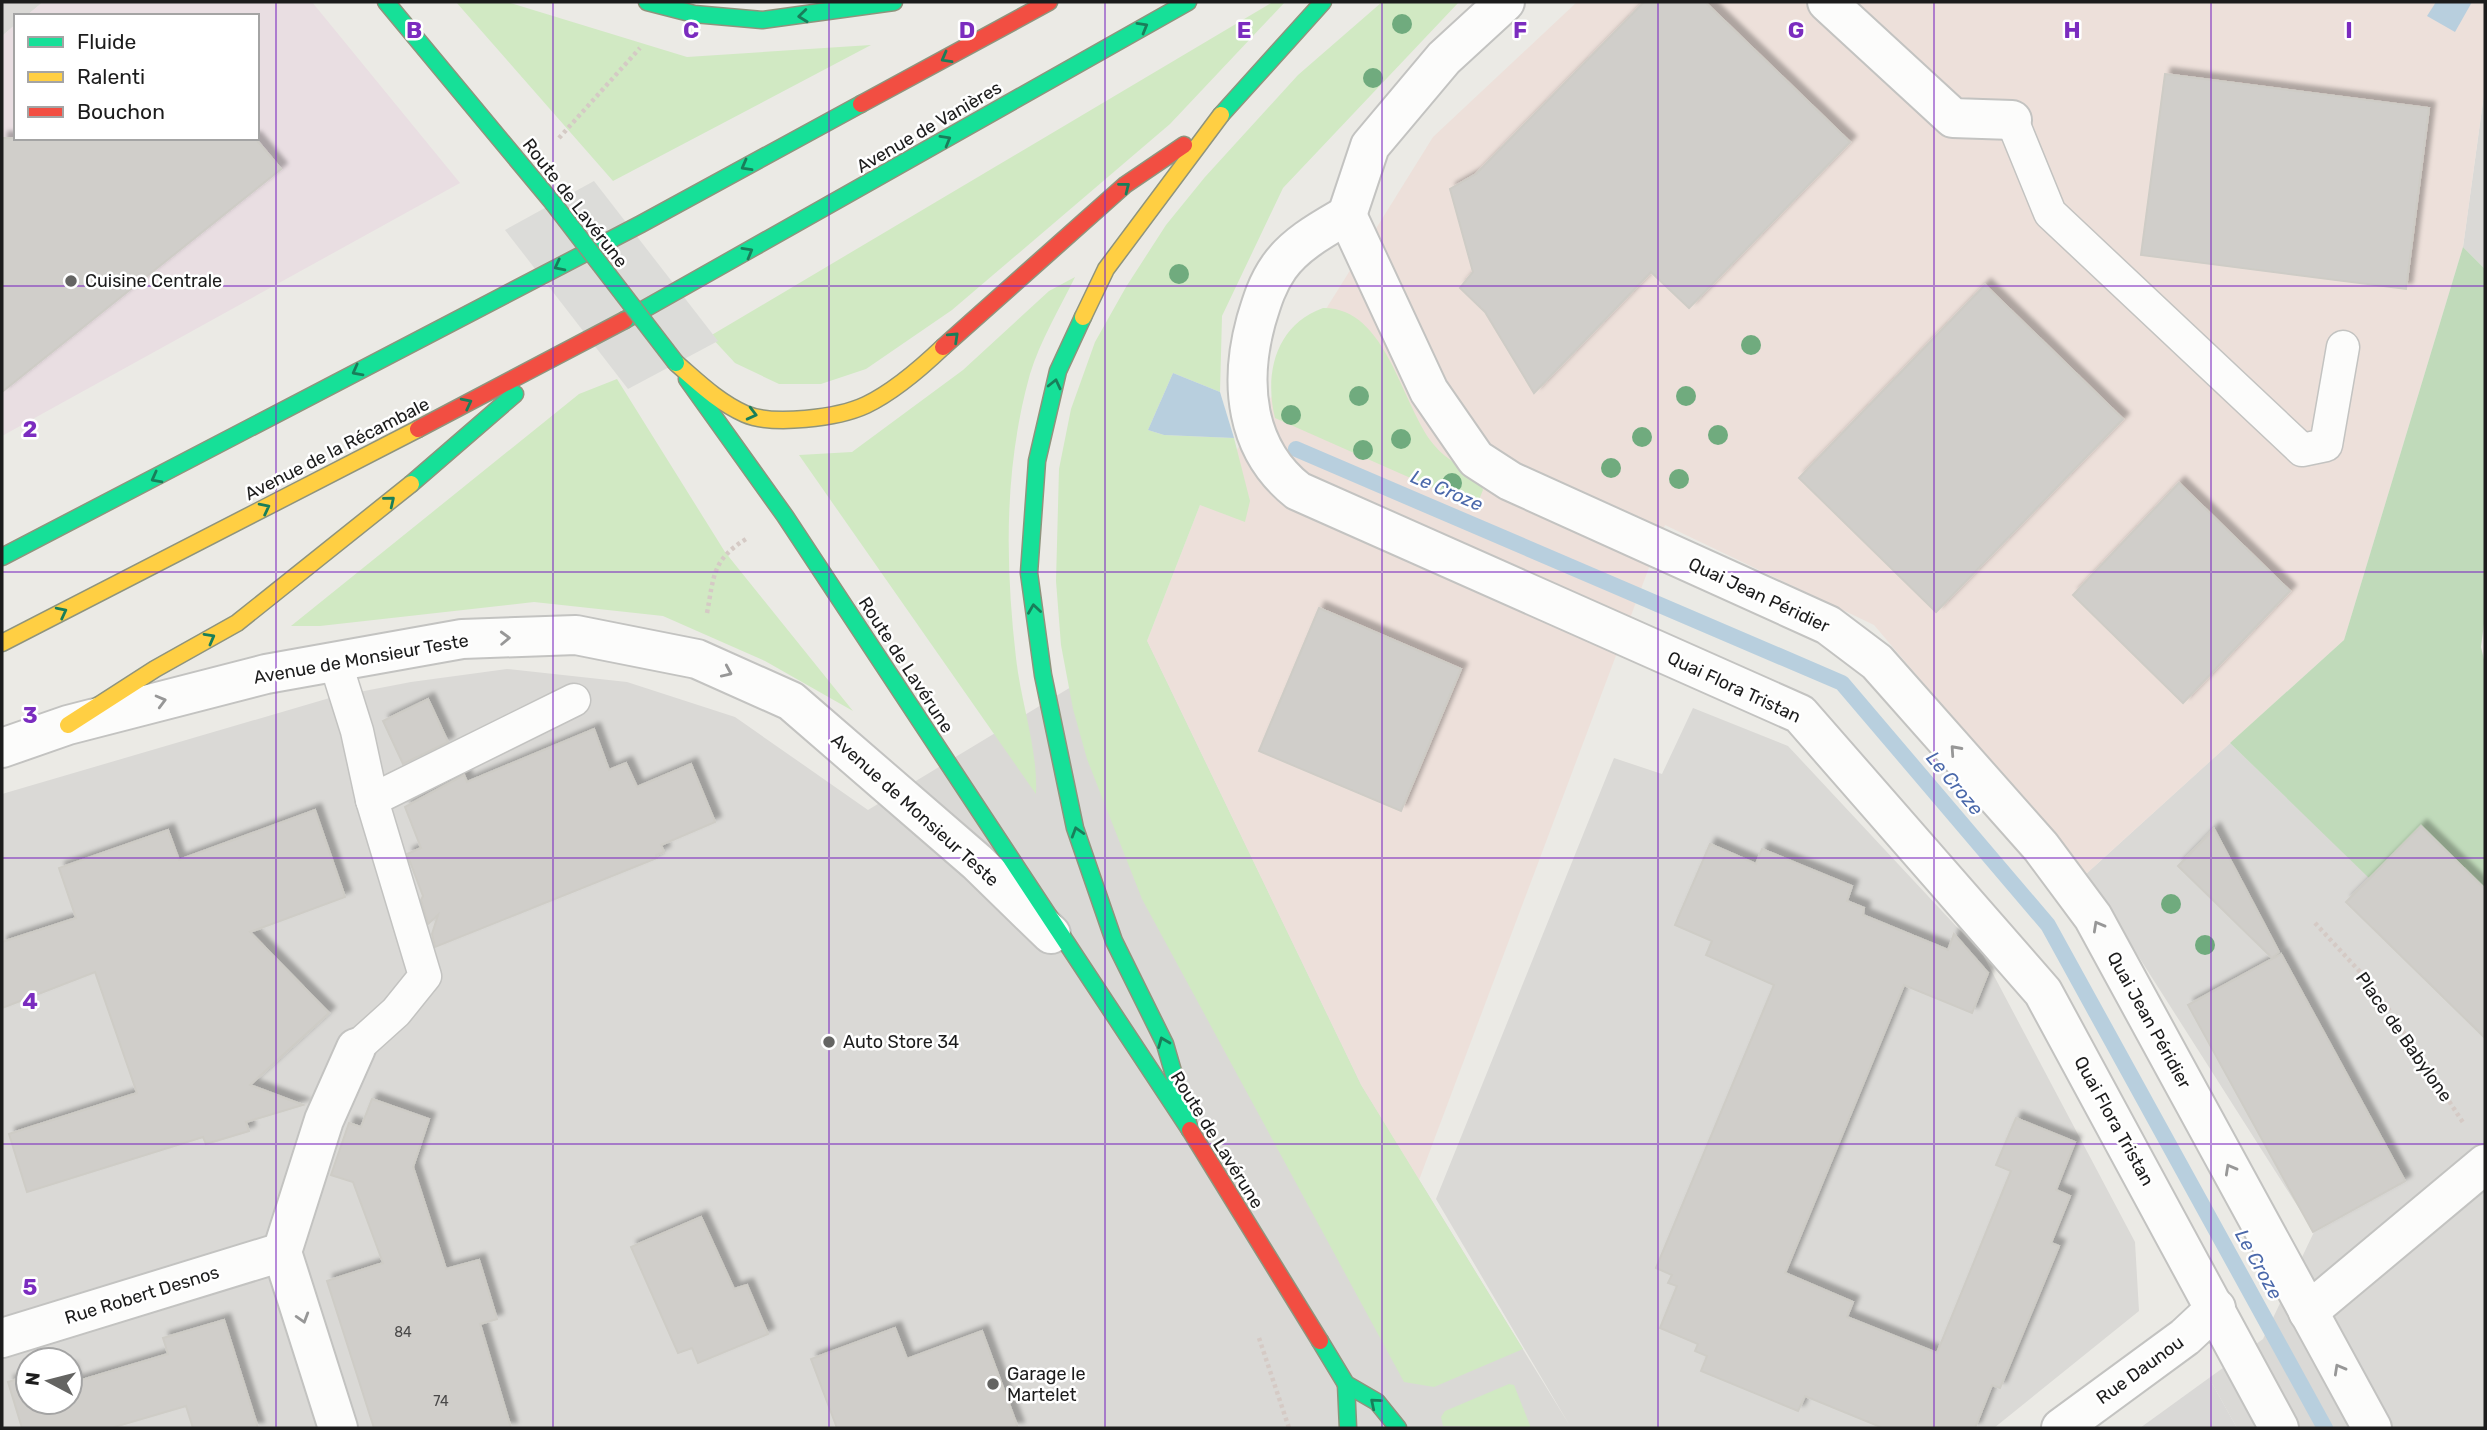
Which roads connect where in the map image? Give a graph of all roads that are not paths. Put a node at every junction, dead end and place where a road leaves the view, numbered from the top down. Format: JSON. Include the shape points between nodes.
{"nodes":[{"id":1,"x":386,"y":2,"type":"edge"},
{"id":2,"x":647,"y":2,"type":"edge"},
{"id":3,"x":894,"y":2,"type":"edge"},
{"id":4,"x":1049,"y":2,"type":"edge"},
{"id":5,"x":1188,"y":2,"type":"edge"},
{"id":6,"x":1323,"y":2,"type":"edge"},
{"id":7,"x":1505,"y":2,"type":"edge"},
{"id":8,"x":1827,"y":2,"type":"edge"},
{"id":9,"x":847,"y":4,"type":"edge"},
{"id":10,"x":2012,"y":120,"type":"joint"},
{"id":11,"x":1209,"y":128,"type":"junction"},
{"id":12,"x":1347,"y":215,"type":"junction"},
{"id":13,"x":688,"y":286,"type":"joint"},
{"id":14,"x":2343,"y":346,"type":"dead end"},
{"id":15,"x":557,"y":357,"type":"junction"},
{"id":16,"x":676,"y":363,"type":"junction"},
{"id":17,"x":2,"y":557,"type":"edge"},
{"id":18,"x":2,"y":643,"type":"edge"},
{"id":19,"x":335,"y":661,"type":"junction"},
{"id":20,"x":574,"y":700,"type":"dead end"},
{"id":21,"x":68,"y":726,"type":"junction"},
{"id":22,"x":2,"y":748,"type":"edge"},
{"id":23,"x":372,"y":800,"type":"junction"},
{"id":24,"x":1079,"y":962,"type":"junction"},
{"id":25,"x":356,"y":1048,"type":"joint"},
{"id":26,"x":1190,"y":1130,"type":"junction"},
{"id":27,"x":2485,"y":1164,"type":"edge"},
{"id":28,"x":282,"y":1252,"type":"junction"},
{"id":29,"x":2216,"y":1308,"type":"junction"},
{"id":30,"x":2308,"y":1312,"type":"junction"},
{"id":31,"x":2,"y":1338,"type":"edge"},
{"id":32,"x":1346,"y":1384,"type":"junction"},
{"id":33,"x":338,"y":1428,"type":"edge"},
{"id":34,"x":1348,"y":1428,"type":"edge"},
{"id":35,"x":1398,"y":1428,"type":"edge"},
{"id":36,"x":2061,"y":1428,"type":"edge"},
{"id":37,"x":2279,"y":1428,"type":"edge"},
{"id":38,"x":2372,"y":1428,"type":"edge"}],
"edges":[{"from":1,"to":16,"type":"main road","name":"Route de Lavérune","bridge":true,"via":[[536,181]]},
{"from":9,"to":2,"type":"main road","one_way":true,"via":[[762,20],[694,15]]},
{"from":3,"to":9,"type":"main road"},
{"from":4,"to":17,"type":"main road","one_way":true,"via":[[641,223]]},
{"from":13,"to":5,"type":"main road","name":"Avenue de Vanières","one_way":true},
{"from":6,"to":11,"type":"main road"},
{"from":7,"to":12,"type":"street","via":[[1444,58],[1370,146]]},
{"from":8,"to":10,"type":"street","via":[[1952,118]]},
{"from":10,"to":14,"type":"lane","via":[[2050,213],[2302,450],[2326,445]]},
{"from":16,"to":11,"type":"main road","one_way":true,"via":[[718,400],[747,415],[812,418],[865,405],[925,364],[1125,185]]},
{"from":26,"to":11,"type":"main road","one_way":true,"via":[[1165,1044],[1114,941],[1075,828],[1043,675],[1029,573],[1037,461],[1058,371],[1106,269]]},
{"from":12,"to":29,"type":"street","name":"Quai Flora Tristan","via":[[1301,245],[1266,287],[1247,360],[1247,400],[1255,434],[1272,465],[1284,480],[1315,499],[1800,714],[2043,992]]},
{"from":30,"to":12,"type":"street","name":"Quai Jean Péridier","one_way":true,"via":[[2093,917],[2041,847],[1877,662],[1828,625],[1510,481],[1476,459],[1429,391]]},
{"from":13,"to":15,"type":"main road","name":"Avenue de la Récambale"},
{"from":18,"to":15,"type":"main road","name":"Avenue de la Récambale","one_way":true},
{"from":21,"to":15,"type":"main road","one_way":true,"via":[[237,623],[432,467]]},
{"from":16,"to":24,"type":"main road","name":"Route de Lavérune","via":[[785,516]]},
{"from":21,"to":19,"type":"street","name":"Avenue de Monsieur Teste","one_way":true,"via":[[266,674]]},
{"from":19,"to":23,"type":"lane"},
{"from":19,"to":24,"type":"street","name":"Avenue de Monsieur Teste","one_way":true,"via":[[462,639],[576,635],[697,659],[791,701],[977,862]]},
{"from":20,"to":23,"type":"lane"},
{"from":21,"to":22,"type":"street","name":"Avenue de Monsieur Teste"},
{"from":23,"to":25,"type":"lane","via":[[425,976],[396,1012]]},
{"from":24,"to":26,"type":"main road","name":"Route de Lavérune"},
{"from":25,"to":28,"type":"street","via":[[324,1120]]},
{"from":26,"to":32,"type":"main road","name":"Route de Lavérune"},
{"from":27,"to":30,"type":"street"},
{"from":28,"to":31,"type":"street","name":"Rue Robert Desnos"},
{"from":28,"to":33,"type":"street","one_way":true},
{"from":29,"to":36,"type":"street","name":"Rue Daunou","via":[[2185,1337]]},
{"from":29,"to":37,"type":"street","name":"Quai Flora Tristan"},
{"from":38,"to":30,"type":"street","name":"Quai Jean Péridier","one_way":true},
{"from":32,"to":34,"type":"main road","name":"Route de Lavérune"},
{"from":35,"to":32,"type":"main road","name":"Route de Lavérune","one_way":true,"via":[[1377,1402]]}]}
